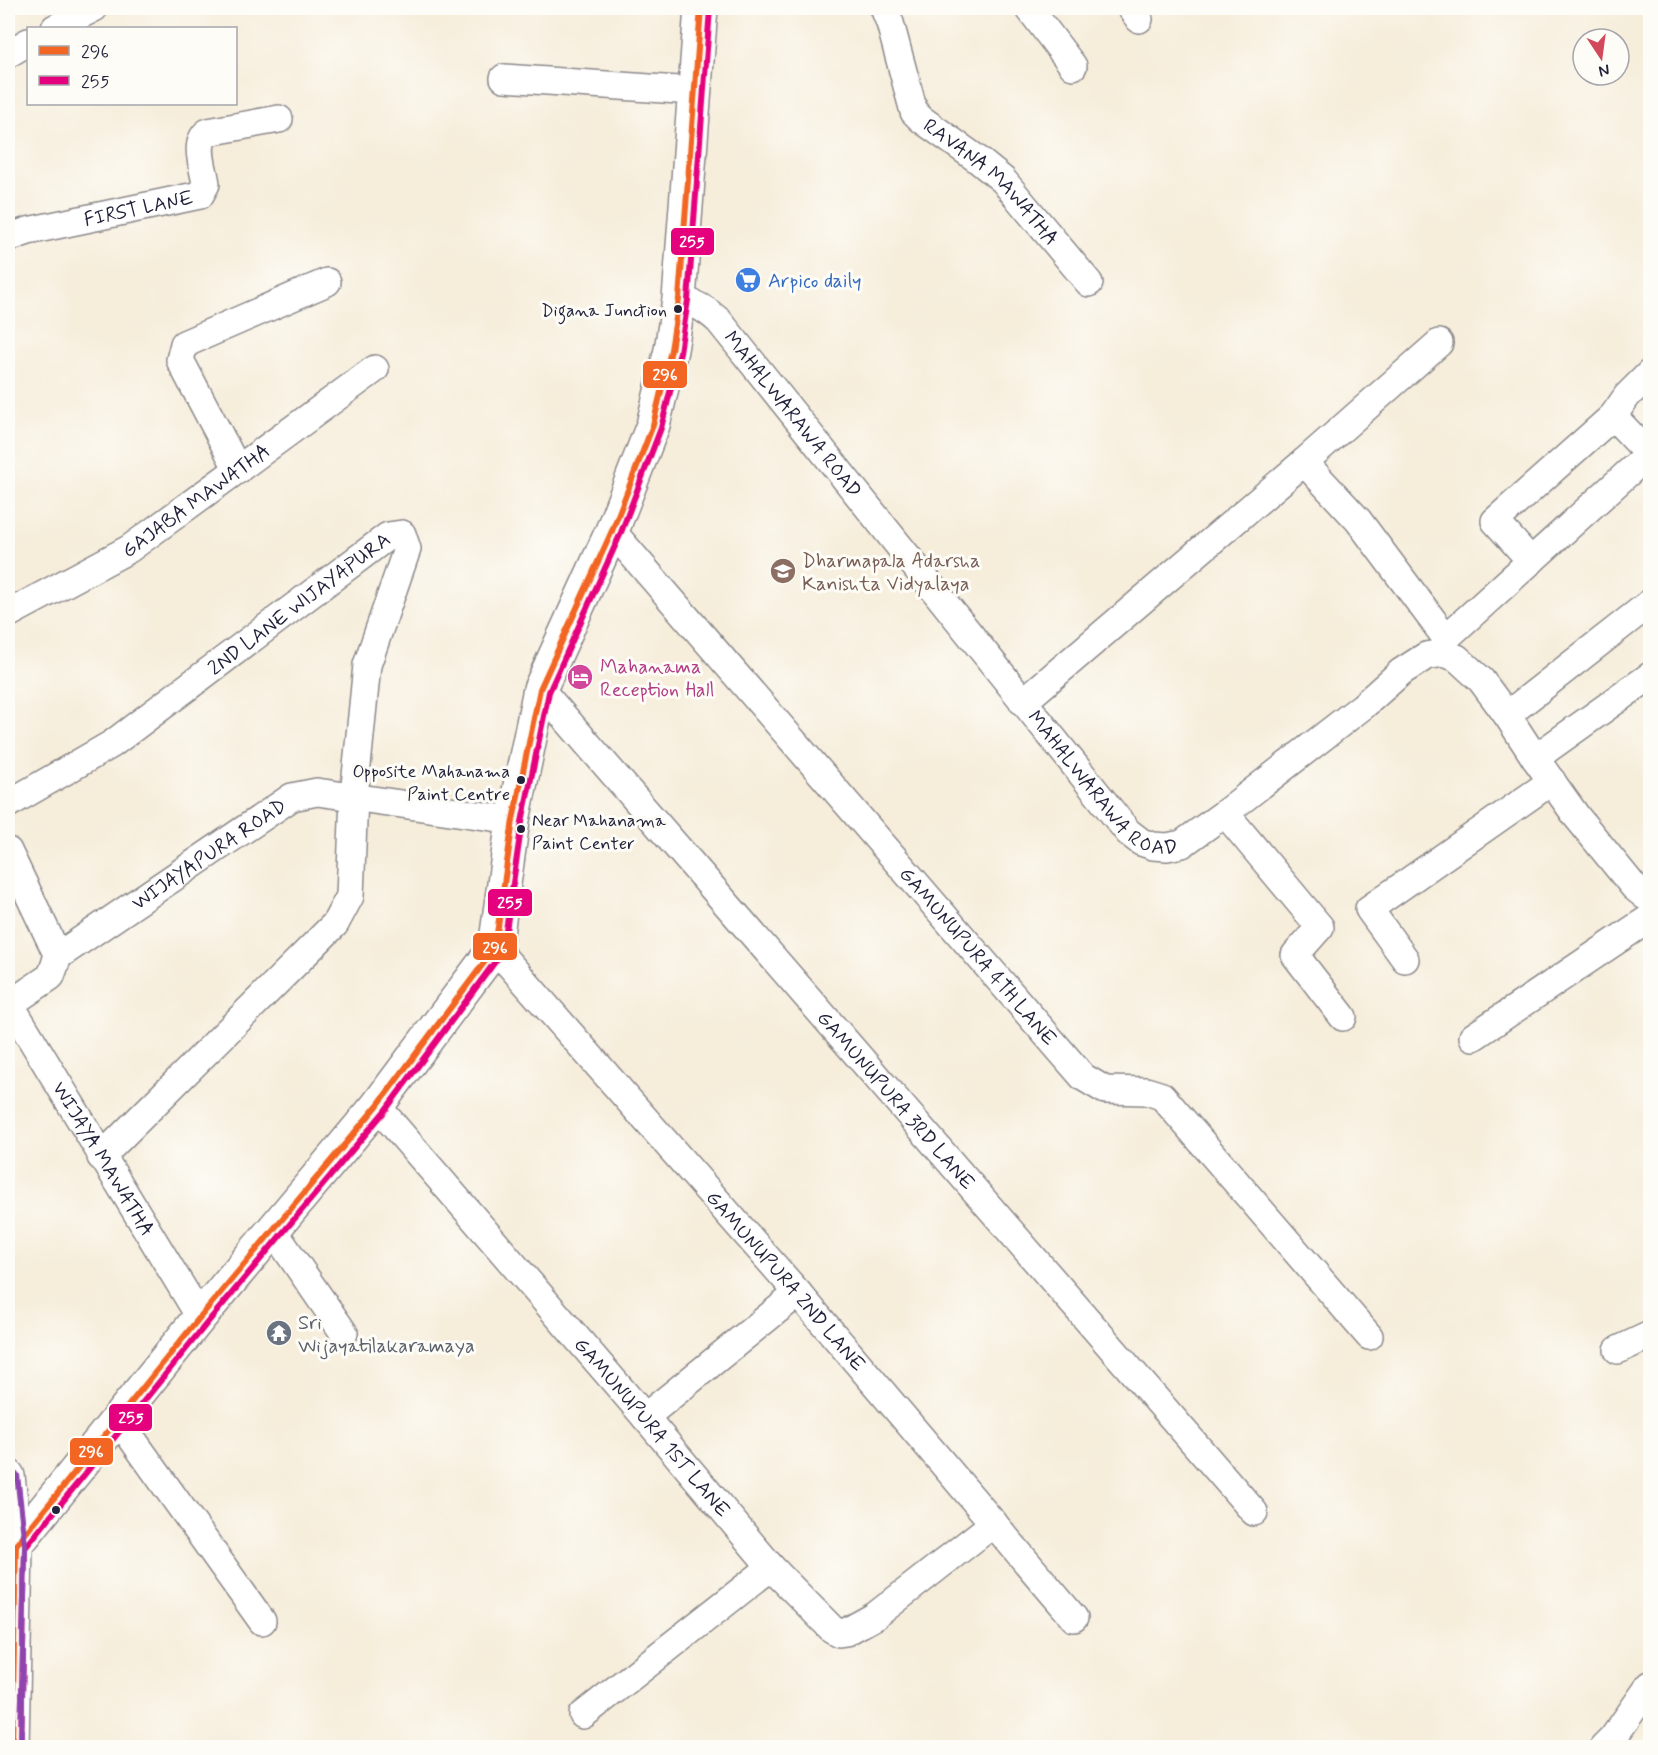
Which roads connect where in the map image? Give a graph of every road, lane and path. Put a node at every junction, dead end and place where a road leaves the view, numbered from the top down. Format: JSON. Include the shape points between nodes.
{"nodes":[{"id":1,"x":94,"y":8,"type":"edge"},
{"id":2,"x":701,"y":8,"type":"edge"},
{"id":3,"x":884,"y":8,"type":"edge"},
{"id":4,"x":1029,"y":8,"type":"edge"},
{"id":5,"x":57,"y":27,"type":"edge"},
{"id":6,"x":27,"y":43,"type":"edge"},
{"id":7,"x":8,"y":54,"type":"edge"},
{"id":8,"x":1073,"y":66,"type":"dead end"},
{"id":9,"x":504,"y":78,"type":"dead end"},
{"id":10,"x":693,"y":91,"type":"junction"},
{"id":11,"x":279,"y":119,"type":"dead end"},
{"id":12,"x":8,"y":238,"type":"edge"},
{"id":13,"x":327,"y":282,"type":"dead end"},
{"id":14,"x":1089,"y":283,"type":"dead end"},
{"id":15,"x":679,"y":299,"type":"junction"},
{"id":16,"x":1439,"y":343,"type":"dead end"},
{"id":17,"x":375,"y":369,"type":"dead end"},
{"id":18,"x":1650,"y":373,"type":"edge"},
{"id":19,"x":1613,"y":416,"type":"junction"},
{"id":20,"x":1650,"y":454,"type":"edge"},
{"id":21,"x":1304,"y":462,"type":"junction"},
{"id":22,"x":238,"y":470,"type":"junction"},
{"id":23,"x":612,"y":531,"type":"junction"},
{"id":24,"x":1531,"y":561,"type":"junction"},
{"id":25,"x":1650,"y":603,"type":"edge"},
{"id":26,"x":8,"y":614,"type":"edge"},
{"id":27,"x":1445,"y":646,"type":"junction"},
{"id":28,"x":1650,"y":676,"type":"edge"},
{"id":29,"x":540,"y":689,"type":"junction"},
{"id":30,"x":1023,"y":702,"type":"junction"},
{"id":31,"x":1508,"y":715,"type":"junction"},
{"id":32,"x":1535,"y":758,"type":"junction"},
{"id":33,"x":1552,"y":781,"type":"junction"},
{"id":34,"x":354,"y":796,"type":"junction"},
{"id":35,"x":8,"y":804,"type":"edge"},
{"id":36,"x":1225,"y":813,"type":"junction"},
{"id":37,"x":513,"y":820,"type":"junction"},
{"id":38,"x":8,"y":851,"type":"edge"},
{"id":39,"x":1650,"y":897,"type":"edge"},
{"id":40,"x":1650,"y":918,"type":"edge"},
{"id":41,"x":495,"y":948,"type":"junction"},
{"id":42,"x":58,"y":956,"type":"junction"},
{"id":43,"x":1405,"y":959,"type":"dead end"},
{"id":44,"x":9,"y":1004,"type":"edge"},
{"id":45,"x":1343,"y":1017,"type":"dead end"},
{"id":46,"x":1473,"y":1037,"type":"dead end"},
{"id":47,"x":377,"y":1106,"type":"junction"},
{"id":48,"x":101,"y":1157,"type":"junction"},
{"id":49,"x":273,"y":1230,"type":"junction"},
{"id":50,"x":798,"y":1293,"type":"junction"},
{"id":51,"x":200,"y":1317,"type":"junction"},
{"id":52,"x":344,"y":1333,"type":"dead end"},
{"id":53,"x":1650,"y":1335,"type":"edge"},
{"id":54,"x":1369,"y":1336,"type":"dead end"},
{"id":55,"x":1618,"y":1350,"type":"dead end"},
{"id":56,"x":645,"y":1417,"type":"junction"},
{"id":57,"x":118,"y":1419,"type":"junction"},
{"id":58,"x":8,"y":1476,"type":"edge"},
{"id":59,"x":1254,"y":1512,"type":"dead end"},
{"id":60,"x":994,"y":1523,"type":"junction"},
{"id":61,"x":16,"y":1545,"type":"junction"},
{"id":62,"x":771,"y":1567,"type":"junction"},
{"id":63,"x":1074,"y":1618,"type":"dead end"},
{"id":64,"x":262,"y":1621,"type":"dead end"},
{"id":65,"x":1650,"y":1685,"type":"edge"},
{"id":66,"x":583,"y":1715,"type":"dead end"},
{"id":67,"x":12,"y":1748,"type":"edge"},
{"id":68,"x":1603,"y":1748,"type":"edge"}],
"edges":[{"from":1,"to":5,"type":"street"},
{"from":2,"to":10,"type":"main road"},
{"from":3,"to":14,"type":"street","name":"RAVANA MAWATHA","via":[[914,112],[1003,180]]},
{"from":4,"to":8,"type":"street"},
{"from":6,"to":7,"type":"street"},
{"from":9,"to":10,"type":"street"},
{"from":10,"to":15,"type":"main road"},
{"from":11,"to":12,"type":"street","name":"FIRST LANE","via":[[208,132],[201,137],[206,184],[200,195]]},
{"from":13,"to":22,"type":"street","via":[[184,344],[180,360]]},
{"from":15,"to":23,"type":"main road","via":[[653,425]]},
{"from":15,"to":30,"type":"street","name":"MAHALWARAWA ROAD","via":[[709,311],[718,321]]},
{"from":16,"to":21,"type":"street"},
{"from":17,"to":22,"type":"street","name":"GAJABA MAWATHA"},
{"from":18,"to":19,"type":"street"},
{"from":19,"to":20,"type":"street"},
{"from":19,"to":24,"type":"street","via":[[1495,521]]},
{"from":20,"to":24,"type":"street"},
{"from":21,"to":27,"type":"street","via":[[1364,529]]},
{"from":21,"to":30,"type":"street"},
{"from":22,"to":26,"type":"street","name":"GAJABA MAWATHA","via":[[129,549]]},
{"from":23,"to":29,"type":"main road"},
{"from":23,"to":54,"type":"street","name":"GAMUNUPURA 4TH LANE","via":[[1083,1077],[1105,1090],[1146,1091],[1162,1096]]},
{"from":24,"to":27,"type":"street"},
{"from":25,"to":31,"type":"street"},
{"from":27,"to":31,"type":"street","via":[[1481,680]]},
{"from":27,"to":36,"type":"street","name":"MAHALWARAWA ROAD","via":[[1401,672]]},
{"from":28,"to":32,"type":"street"},
{"from":29,"to":37,"type":"main road"},
{"from":29,"to":59,"type":"street","name":"GAMUNUPURA 3RD LANE"},
{"from":30,"to":36,"type":"street","name":"MAHALWARAWA ROAD","via":[[1128,832],[1142,842],[1167,848],[1182,844]]},
{"from":31,"to":32,"type":"street"},
{"from":32,"to":33,"type":"street"},
{"from":33,"to":39,"type":"street","via":[[1634,887]]},
{"from":33,"to":43,"type":"street","via":[[1369,909]]},
{"from":34,"to":35,"type":"street","name":"2ND LANE WIJAYAPURA","via":[[366,665],[407,549],[402,534],[388,536],[112,744]]},
{"from":34,"to":37,"type":"street","name":"WIJAYAPURA ROAD"},
{"from":34,"to":42,"type":"street","name":"WIJAYAPURA ROAD","via":[[317,792],[292,797]]},
{"from":34,"to":48,"type":"street","name":"2ND LANE WIJAYAPURA","via":[[350,896],[335,924]]},
{"from":36,"to":45,"type":"street","via":[[1320,927],[1295,955]]},
{"from":37,"to":41,"type":"main road"},
{"from":38,"to":42,"type":"street"},
{"from":40,"to":46,"type":"street"},
{"from":41,"to":47,"type":"main road"},
{"from":41,"to":50,"type":"street","name":"GAMUNUPURA 2ND LANE"},
{"from":42,"to":44,"type":"street","via":[[51,976]]},
{"from":44,"to":48,"type":"street","name":"WIJAYA MAWATHA"},
{"from":47,"to":49,"type":"main road"},
{"from":47,"to":56,"type":"street","name":"GAMUNUPURA 1ST LANE"},
{"from":48,"to":51,"type":"street","name":"WIJAYA MAWATHA"},
{"from":49,"to":51,"type":"main road"},
{"from":49,"to":52,"type":"street"},
{"from":50,"to":56,"type":"street"},
{"from":50,"to":60,"type":"street","name":"GAMUNUPURA 2ND LANE"},
{"from":51,"to":57,"type":"main road"},
{"from":53,"to":55,"type":"street"},
{"from":56,"to":62,"type":"street","name":"GAMUNUPURA 1ST LANE"},
{"from":57,"to":61,"type":"main road"},
{"from":57,"to":64,"type":"street"},
{"from":58,"to":61,"type":"main road"},
{"from":60,"to":62,"type":"street","name":"GAMUNUPURA 1ST LANE","via":[[875,1616],[846,1632],[832,1629]]},
{"from":60,"to":63,"type":"street","name":"GAMUNUPURA 2ND LANE"},
{"from":61,"to":67,"type":"main road"},
{"from":62,"to":66,"type":"street"},
{"from":65,"to":68,"type":"street"}]}
